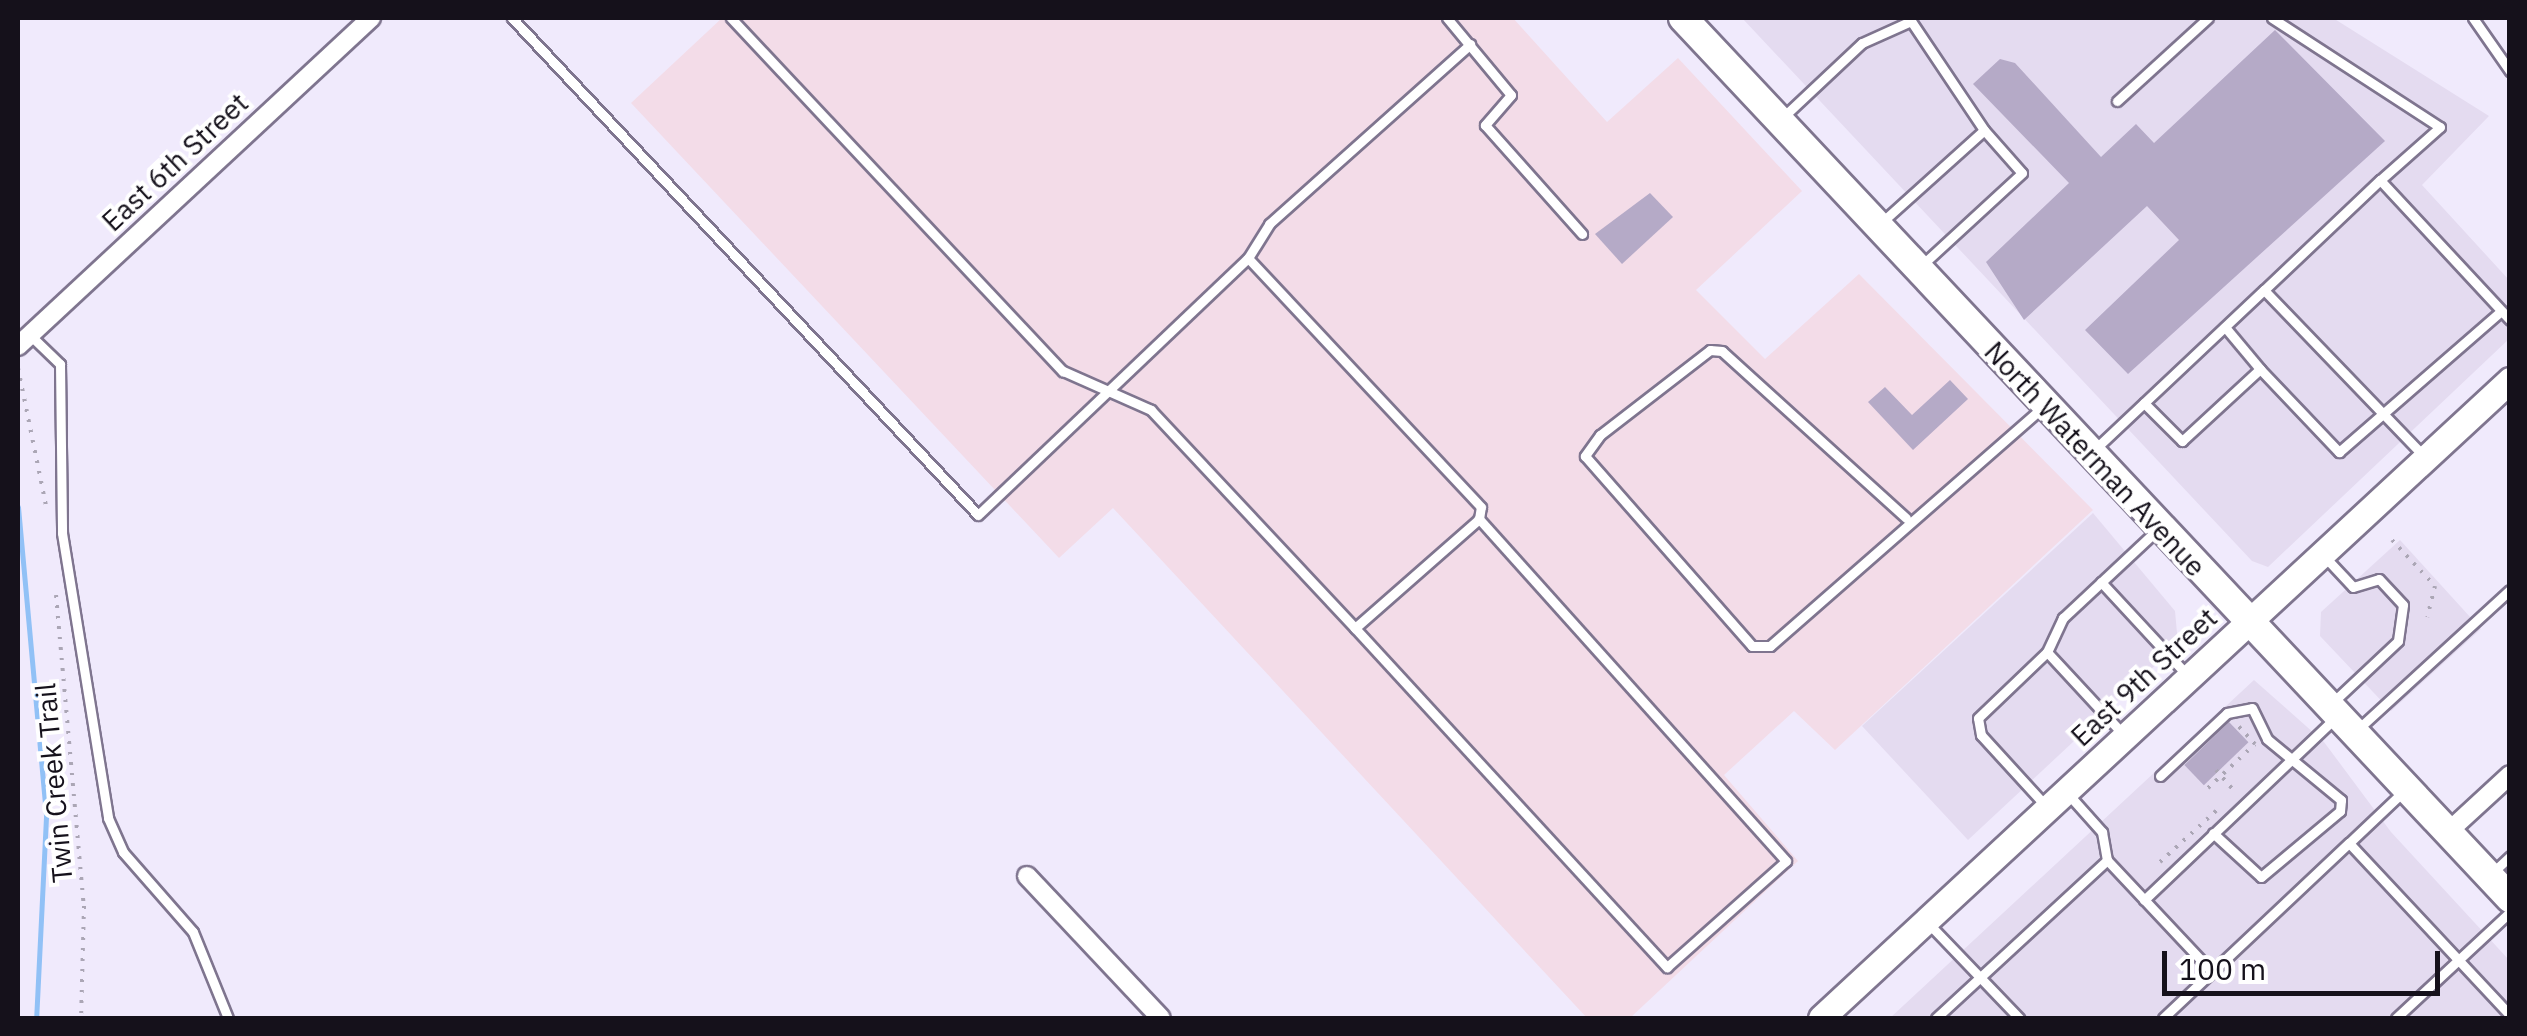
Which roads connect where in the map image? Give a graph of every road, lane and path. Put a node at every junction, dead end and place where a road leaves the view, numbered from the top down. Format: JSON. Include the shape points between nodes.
{"nodes":[{"id":1,"x":371,"y":18,"type":"edge"},
{"id":2,"x":512,"y":18,"type":"edge"},
{"id":3,"x":732,"y":18,"type":"edge"},
{"id":4,"x":1447,"y":18,"type":"edge"},
{"id":5,"x":2208,"y":18,"type":"edge"},
{"id":6,"x":2272,"y":18,"type":"edge"},
{"id":7,"x":2472,"y":18,"type":"edge"},
{"id":8,"x":1689,"y":20,"type":"edge"},
{"id":9,"x":1470,"y":44,"type":"junction"},
{"id":10,"x":2510,"y":70,"type":"edge"},
{"id":11,"x":2118,"y":101,"type":"dead end"},
{"id":12,"x":1778,"y":120,"type":"junction"},
{"id":13,"x":1984,"y":130,"type":"junction"},
{"id":14,"x":2380,"y":180,"type":"junction"},
{"id":15,"x":1877,"y":226,"type":"junction"},
{"id":16,"x":1582,"y":234,"type":"dead end"},
{"id":17,"x":1248,"y":258,"type":"junction"},
{"id":18,"x":1917,"y":269,"type":"junction"},
{"id":19,"x":2264,"y":290,"type":"junction"},
{"id":20,"x":2501,"y":311,"type":"junction"},
{"id":21,"x":2510,"y":320,"type":"edge"},
{"id":22,"x":2225,"y":327,"type":"junction"},
{"id":23,"x":24,"y":341,"type":"edge"},
{"id":24,"x":18,"y":368,"type":"edge"},
{"id":25,"x":2260,"y":369,"type":"junction"},
{"id":26,"x":2510,"y":380,"type":"edge"},
{"id":27,"x":1104,"y":396,"type":"junction"},
{"id":28,"x":2144,"y":403,"type":"junction"},
{"id":29,"x":2045,"y":405,"type":"junction"},
{"id":30,"x":2383,"y":414,"type":"junction"},
{"id":31,"x":2090,"y":453,"type":"junction"},
{"id":32,"x":2426,"y":458,"type":"junction"},
{"id":33,"x":47,"y":518,"type":"dead end"},
{"id":34,"x":1906,"y":518,"type":"junction"},
{"id":35,"x":1480,"y":519,"type":"junction"},
{"id":36,"x":2160,"y":528,"type":"junction"},
{"id":37,"x":2392,"y":540,"type":"dead end"},
{"id":38,"x":2321,"y":553,"type":"junction"},
{"id":39,"x":54,"y":575,"type":"dead end"},
{"id":40,"x":2101,"y":582,"type":"junction"},
{"id":41,"x":2510,"y":590,"type":"edge"},
{"id":42,"x":2427,"y":617,"type":"dead end"},
{"id":43,"x":2249,"y":620,"type":"junction"},
{"id":44,"x":1355,"y":628,"type":"junction"},
{"id":45,"x":2047,"y":652,"type":"junction"},
{"id":46,"x":2188,"y":676,"type":"junction"},
{"id":47,"x":2227,"y":714,"type":"junction"},
{"id":48,"x":2341,"y":718,"type":"junction"},
{"id":49,"x":2124,"y":736,"type":"junction"},
{"id":50,"x":2288,"y":761,"type":"junction"},
{"id":51,"x":2216,"y":770,"type":"dead end"},
{"id":52,"x":2510,"y":775,"type":"edge"},
{"id":53,"x":2160,"y":776,"type":"dead end"},
{"id":54,"x":2222,"y":776,"type":"junction"},
{"id":55,"x":2208,"y":788,"type":"dead end"},
{"id":56,"x":2407,"y":788,"type":"junction"},
{"id":57,"x":2056,"y":800,"type":"junction"},
{"id":58,"x":2448,"y":832,"type":"junction"},
{"id":59,"x":2213,"y":833,"type":"junction"},
{"id":60,"x":2349,"y":844,"type":"junction"},
{"id":61,"x":2107,"y":860,"type":"junction"},
{"id":62,"x":2160,"y":862,"type":"dead end"},
{"id":63,"x":2499,"y":866,"type":"edge"},
{"id":64,"x":1027,"y":876,"type":"dead end"},
{"id":65,"x":2510,"y":898,"type":"edge"},
{"id":66,"x":2144,"y":900,"type":"junction"},
{"id":67,"x":2510,"y":912,"type":"edge"},
{"id":68,"x":1926,"y":921,"type":"junction"},
{"id":69,"x":2458,"y":960,"type":"junction"},
{"id":70,"x":2212,"y":972,"type":"junction"},
{"id":71,"x":1980,"y":978,"type":"junction"},
{"id":72,"x":2510,"y":1014,"type":"edge"},
{"id":73,"x":81,"y":1018,"type":"edge"},
{"id":74,"x":228,"y":1018,"type":"edge"},
{"id":75,"x":1161,"y":1018,"type":"edge"},
{"id":76,"x":1821,"y":1018,"type":"edge"},
{"id":77,"x":1936,"y":1018,"type":"edge"},
{"id":78,"x":2019,"y":1018,"type":"edge"},
{"id":79,"x":2163,"y":1018,"type":"edge"},
{"id":80,"x":2396,"y":1018,"type":"edge"}],
"edges":[{"from":1,"to":23,"type":"street","name":"East 6th Street"},
{"from":2,"to":27,"type":"lane","via":[[978,515]]},
{"from":3,"to":27,"type":"lane","via":[[1063,371]]},
{"from":4,"to":9,"type":"lane"},
{"from":5,"to":11,"type":"lane"},
{"from":6,"to":14,"type":"lane","via":[[2440,127]]},
{"from":7,"to":10,"type":"lane"},
{"from":8,"to":12,"type":"main road","name":"North Waterman Avenue"},
{"from":9,"to":16,"type":"lane","via":[[1510,95],[1485,125]]},
{"from":9,"to":17,"type":"lane","via":[[1269,224]]},
{"from":12,"to":13,"type":"lane","via":[[1862,43],[1911,20]]},
{"from":12,"to":15,"type":"main road","name":"North Waterman Avenue"},
{"from":13,"to":15,"type":"lane"},
{"from":13,"to":18,"type":"lane","via":[[2022,174]]},
{"from":14,"to":19,"type":"lane"},
{"from":14,"to":20,"type":"lane"},
{"from":15,"to":18,"type":"main road","name":"North Waterman Avenue"},
{"from":17,"to":27,"type":"lane"},
{"from":17,"to":35,"type":"lane","via":[[1460,478]]},
{"from":18,"to":29,"type":"main road","name":"North Waterman Avenue"},
{"from":19,"to":22,"type":"lane"},
{"from":19,"to":30,"type":"lane"},
{"from":20,"to":21,"type":"lane"},
{"from":20,"to":30,"type":"lane"},
{"from":22,"to":25,"type":"lane"},
{"from":22,"to":28,"type":"lane"},
{"from":23,"to":74,"type":"lane","via":[[60,364],[62,533],[108,818],[124,852],[193,932]]},
{"from":24,"to":33,"type":"path"},
{"from":25,"to":28,"type":"lane","via":[[2182,441]]},
{"from":25,"to":30,"type":"lane","via":[[2339,452]]},
{"from":26,"to":32,"type":"street","name":"East 9th Street"},
{"from":27,"to":44,"type":"lane","via":[[1151,410]]},
{"from":28,"to":31,"type":"lane"},
{"from":29,"to":31,"type":"main road","name":"North Waterman Avenue"},
{"from":29,"to":34,"type":"lane"},
{"from":30,"to":32,"type":"lane"},
{"from":31,"to":36,"type":"main road","name":"North Waterman Avenue"},
{"from":32,"to":38,"type":"street","name":"East 9th Street"},
{"from":34,"to":34,"type":"lane","via":[[1770,646],[1752,646],[1585,456],[1600,435],[1710,350],[1722,351]]},
{"from":35,"to":44,"type":"lane"},
{"from":35,"to":44,"type":"lane","via":[[1786,861],[1668,967]]},
{"from":36,"to":40,"type":"lane"},
{"from":36,"to":43,"type":"main road","name":"North Waterman Avenue"},
{"from":37,"to":42,"type":"path","via":[[2436,586]]},
{"from":38,"to":43,"type":"street","name":"East 9th Street"},
{"from":38,"to":48,"type":"lane","via":[[2353,586],[2379,579],[2403,605],[2398,641]]},
{"from":39,"to":73,"type":"path","name":"Twin Creek Trail","via":[[74,748]]},
{"from":40,"to":45,"type":"lane","via":[[2063,618]]},
{"from":40,"to":46,"type":"lane"},
{"from":41,"to":48,"type":"lane"},
{"from":43,"to":46,"type":"street","name":"East 9th Street"},
{"from":43,"to":48,"type":"main road","name":"North Waterman Avenue"},
{"from":45,"to":49,"type":"lane"},
{"from":45,"to":57,"type":"lane","via":[[1978,718],[1981,735]]},
{"from":46,"to":49,"type":"street","name":"East 9th Street"},
{"from":47,"to":50,"type":"lane","via":[[2252,708]]},
{"from":47,"to":53,"type":"lane"},
{"from":47,"to":54,"type":"path","via":[[2256,744]]},
{"from":48,"to":50,"type":"lane"},
{"from":48,"to":56,"type":"main road","name":"North Waterman Avenue"},
{"from":49,"to":57,"type":"street","name":"East 9th Street"},
{"from":50,"to":59,"type":"lane"},
{"from":50,"to":59,"type":"lane","via":[[2332,787],[2340,811],[2262,877]]},
{"from":51,"to":54,"type":"path"},
{"from":52,"to":58,"type":"street"},
{"from":54,"to":55,"type":"path"},
{"from":54,"to":62,"type":"path","via":[[2236,791]]},
{"from":56,"to":58,"type":"main road","name":"North Waterman Avenue"},
{"from":56,"to":60,"type":"lane"},
{"from":57,"to":61,"type":"lane","via":[[2102,832]]},
{"from":57,"to":68,"type":"street","name":"East 9th Street"},
{"from":58,"to":63,"type":"main road","name":"North Waterman Avenue"},
{"from":59,"to":66,"type":"lane"},
{"from":60,"to":69,"type":"lane"},
{"from":60,"to":70,"type":"lane"},
{"from":61,"to":66,"type":"lane"},
{"from":61,"to":71,"type":"lane"},
{"from":63,"to":65,"type":"main road","name":"North Waterman Avenue"},
{"from":64,"to":75,"type":"street"},
{"from":66,"to":70,"type":"lane"},
{"from":67,"to":69,"type":"lane"},
{"from":68,"to":71,"type":"lane"},
{"from":68,"to":76,"type":"street","name":"East 9th Street"},
{"from":69,"to":72,"type":"lane"},
{"from":69,"to":80,"type":"lane"},
{"from":70,"to":79,"type":"lane"},
{"from":71,"to":77,"type":"lane"},
{"from":71,"to":78,"type":"lane"}]}
